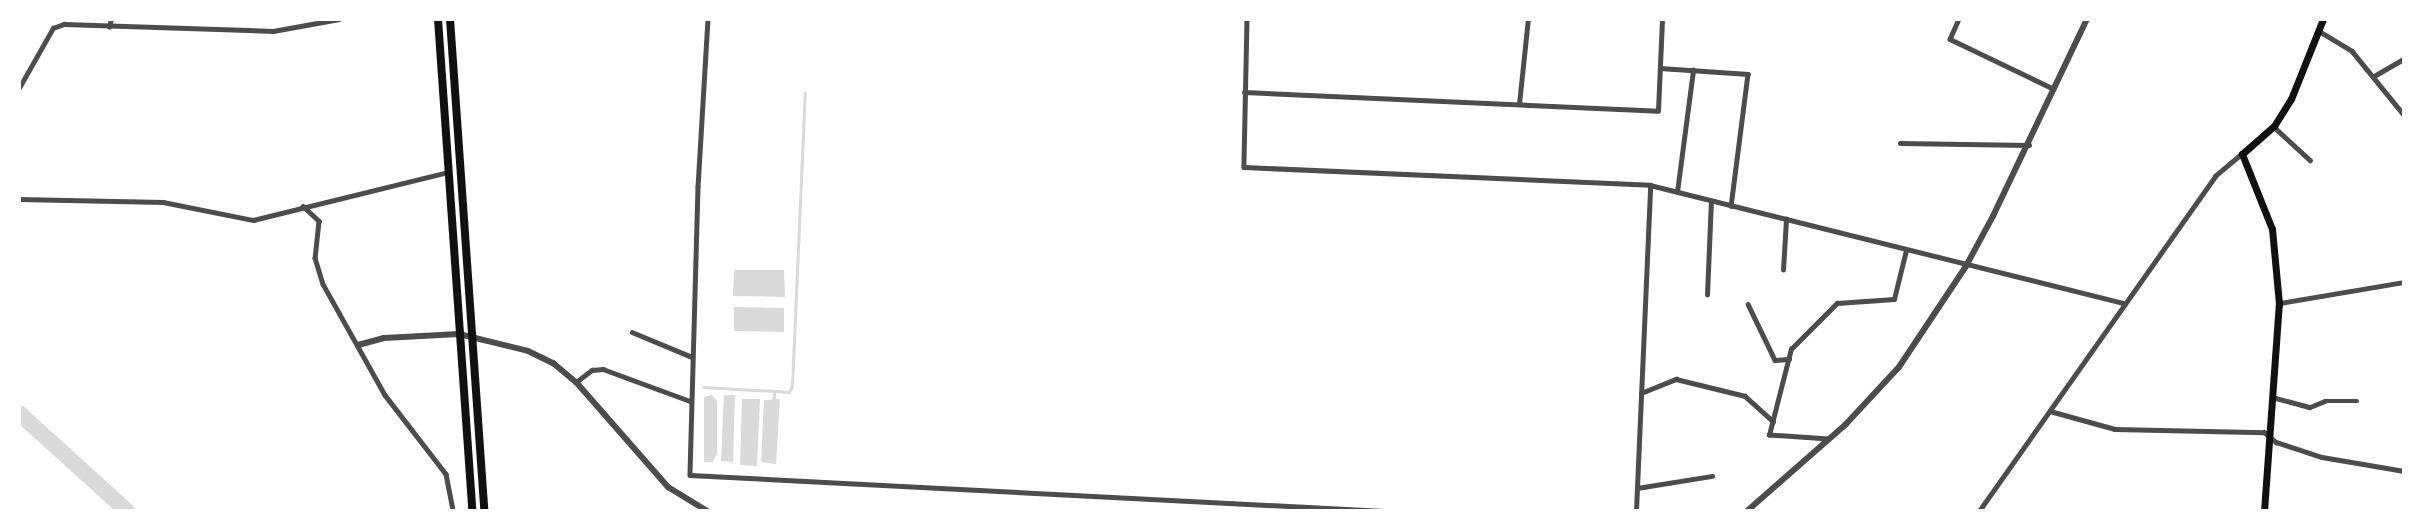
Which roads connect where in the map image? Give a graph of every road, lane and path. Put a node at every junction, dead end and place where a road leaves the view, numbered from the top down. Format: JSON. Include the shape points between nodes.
{"nodes":[{"id":1,"x":111,"y":19,"type":"edge"},
{"id":2,"x":339,"y":19,"type":"edge"},
{"id":3,"x":438,"y":19,"type":"edge"},
{"id":4,"x":450,"y":19,"type":"edge"},
{"id":5,"x":708,"y":19,"type":"edge"},
{"id":6,"x":1247,"y":19,"type":"edge"},
{"id":7,"x":1528,"y":19,"type":"edge"},
{"id":8,"x":1662,"y":19,"type":"edge"},
{"id":9,"x":1959,"y":19,"type":"edge"},
{"id":10,"x":2087,"y":19,"type":"edge"},
{"id":11,"x":2323,"y":19,"type":"edge"},
{"id":12,"x":109,"y":27,"type":"junction"},
{"id":13,"x":2319,"y":31,"type":"junction"},
{"id":14,"x":2404,"y":59,"type":"edge"},
{"id":15,"x":1660,"y":68,"type":"junction"},
{"id":16,"x":1693,"y":70,"type":"junction"},
{"id":17,"x":2374,"y":76,"type":"junction"},
{"id":18,"x":19,"y":88,"type":"edge"},
{"id":19,"x":2053,"y":89,"type":"junction"},
{"id":20,"x":1244,"y":92,"type":"junction"},
{"id":21,"x":1519,"y":104,"type":"junction"},
{"id":22,"x":2404,"y":115,"type":"edge"},
{"id":23,"x":2274,"y":126,"type":"junction"},
{"id":24,"x":1900,"y":143,"type":"dead end"},
{"id":25,"x":2029,"y":145,"type":"junction"},
{"id":26,"x":2242,"y":154,"type":"junction"},
{"id":27,"x":2311,"y":160,"type":"dead end"},
{"id":28,"x":449,"y":172,"type":"junction"},
{"id":29,"x":1650,"y":185,"type":"junction"},
{"id":30,"x":1677,"y":192,"type":"junction"},
{"id":31,"x":19,"y":199,"type":"edge"},
{"id":32,"x":1711,"y":201,"type":"junction"},
{"id":33,"x":303,"y":206,"type":"junction"},
{"id":34,"x":1731,"y":206,"type":"junction"},
{"id":35,"x":1786,"y":219,"type":"junction"},
{"id":36,"x":1906,"y":250,"type":"junction"},
{"id":37,"x":1966,"y":266,"type":"junction"},
{"id":38,"x":1783,"y":270,"type":"dead end"},
{"id":39,"x":2404,"y":282,"type":"edge"},
{"id":40,"x":1707,"y":295,"type":"dead end"},
{"id":41,"x":2124,"y":303,"type":"junction"},
{"id":42,"x":1748,"y":304,"type":"dead end"},
{"id":43,"x":2279,"y":304,"type":"junction"},
{"id":44,"x":632,"y":332,"type":"dead end"},
{"id":45,"x":459,"y":334,"type":"junction"},
{"id":46,"x":474,"y":337,"type":"junction"},
{"id":47,"x":358,"y":345,"type":"junction"},
{"id":48,"x":692,"y":357,"type":"junction"},
{"id":49,"x":1789,"y":359,"type":"junction"},
{"id":50,"x":576,"y":382,"type":"junction"},
{"id":51,"x":1641,"y":393,"type":"junction"},
{"id":52,"x":2272,"y":397,"type":"junction"},
{"id":53,"x":690,"y":401,"type":"junction"},
{"id":54,"x":2357,"y":401,"type":"dead end"},
{"id":55,"x":2050,"y":411,"type":"junction"},
{"id":56,"x":1773,"y":421,"type":"junction"},
{"id":57,"x":2271,"y":436,"type":"junction"},
{"id":58,"x":1829,"y":439,"type":"junction"},
{"id":59,"x":2404,"y":471,"type":"edge"},
{"id":60,"x":1712,"y":476,"type":"dead end"},
{"id":61,"x":1637,"y":488,"type":"junction"},
{"id":62,"x":1757,"y":508,"type":"edge"},
{"id":63,"x":1291,"y":509,"type":"edge"},
{"id":64,"x":453,"y":511,"type":"edge"},
{"id":65,"x":472,"y":511,"type":"edge"},
{"id":66,"x":484,"y":511,"type":"edge"},
{"id":67,"x":707,"y":511,"type":"edge"},
{"id":68,"x":1384,"y":511,"type":"edge"},
{"id":69,"x":1636,"y":511,"type":"edge"},
{"id":70,"x":1747,"y":511,"type":"edge"},
{"id":71,"x":1979,"y":511,"type":"edge"},
{"id":72,"x":2264,"y":511,"type":"edge"}],
"edges":[{"from":1,"to":12,"type":"street"},
{"from":2,"to":12,"type":"street","via":[[273,32]]},
{"from":3,"to":28,"type":"main road"},
{"from":4,"to":46,"type":"main road"},
{"from":5,"to":48,"type":"street"},
{"from":6,"to":20,"type":"street"},
{"from":7,"to":21,"type":"street"},
{"from":8,"to":15,"type":"street"},
{"from":9,"to":19,"type":"street","via":[[1951,39]]},
{"from":10,"to":19,"type":"street"},
{"from":11,"to":13,"type":"main road"},
{"from":12,"to":18,"type":"street","via":[[64,24],[53,28]]},
{"from":13,"to":17,"type":"street","via":[[2352,51]]},
{"from":13,"to":23,"type":"main road","via":[[2291,99]]},
{"from":14,"to":17,"type":"street"},
{"from":15,"to":16,"type":"street"},
{"from":15,"to":21,"type":"street","via":[[1658,111]]},
{"from":16,"to":30,"type":"street"},
{"from":16,"to":34,"type":"street","via":[[1748,74]]},
{"from":17,"to":22,"type":"street"},
{"from":19,"to":25,"type":"street"},
{"from":20,"to":21,"type":"street"},
{"from":20,"to":29,"type":"street","via":[[1244,167]]},
{"from":23,"to":26,"type":"main road"},
{"from":23,"to":27,"type":"street"},
{"from":24,"to":25,"type":"street"},
{"from":25,"to":37,"type":"street"},
{"from":26,"to":41,"type":"street","via":[[2215,176],[2162,258]]},
{"from":26,"to":43,"type":"main road","via":[[2272,229]]},
{"from":28,"to":33,"type":"street"},
{"from":28,"to":45,"type":"main road"},
{"from":29,"to":30,"type":"street"},
{"from":29,"to":51,"type":"street"},
{"from":30,"to":32,"type":"street"},
{"from":31,"to":33,"type":"street","via":[[163,202],[253,220]]},
{"from":32,"to":34,"type":"street"},
{"from":32,"to":40,"type":"street"},
{"from":33,"to":47,"type":"street","via":[[319,220],[315,258],[323,284]]},
{"from":34,"to":35,"type":"street"},
{"from":35,"to":36,"type":"street"},
{"from":35,"to":38,"type":"street"},
{"from":36,"to":37,"type":"street"},
{"from":36,"to":49,"type":"street","via":[[1894,299],[1837,303],[1791,349]]},
{"from":37,"to":41,"type":"street"},
{"from":37,"to":58,"type":"street","via":[[1899,367]]},
{"from":39,"to":43,"type":"street"},
{"from":41,"to":55,"type":"street"},
{"from":42,"to":49,"type":"street","via":[[1775,360]]},
{"from":43,"to":52,"type":"main road"},
{"from":44,"to":48,"type":"street"},
{"from":45,"to":46,"type":"street"},
{"from":45,"to":47,"type":"street","via":[[384,338]]},
{"from":45,"to":65,"type":"main road"},
{"from":46,"to":50,"type":"street","via":[[528,351]]},
{"from":46,"to":66,"type":"main road"},
{"from":47,"to":64,"type":"street","via":[[386,395],[446,474]]},
{"from":48,"to":53,"type":"street"},
{"from":49,"to":56,"type":"street"},
{"from":50,"to":53,"type":"street","via":[[603,369]]},
{"from":50,"to":67,"type":"street","via":[[668,487]]},
{"from":51,"to":56,"type":"street","via":[[1676,379],[1745,396]]},
{"from":51,"to":61,"type":"street"},
{"from":52,"to":54,"type":"street","via":[[2310,407],[2325,401]]},
{"from":52,"to":57,"type":"main road"},
{"from":53,"to":63,"type":"street","via":[[690,475]]},
{"from":55,"to":57,"type":"street","via":[[2115,429],[2264,432]]},
{"from":55,"to":71,"type":"street"},
{"from":56,"to":58,"type":"street","via":[[1769,435]]},
{"from":57,"to":59,"type":"street","via":[[2276,442],[2322,457]]},
{"from":57,"to":72,"type":"main road"},
{"from":58,"to":62,"type":"street"},
{"from":60,"to":61,"type":"street"},
{"from":61,"to":69,"type":"street"},
{"from":62,"to":70,"type":"street"},
{"from":63,"to":68,"type":"street"}]}
